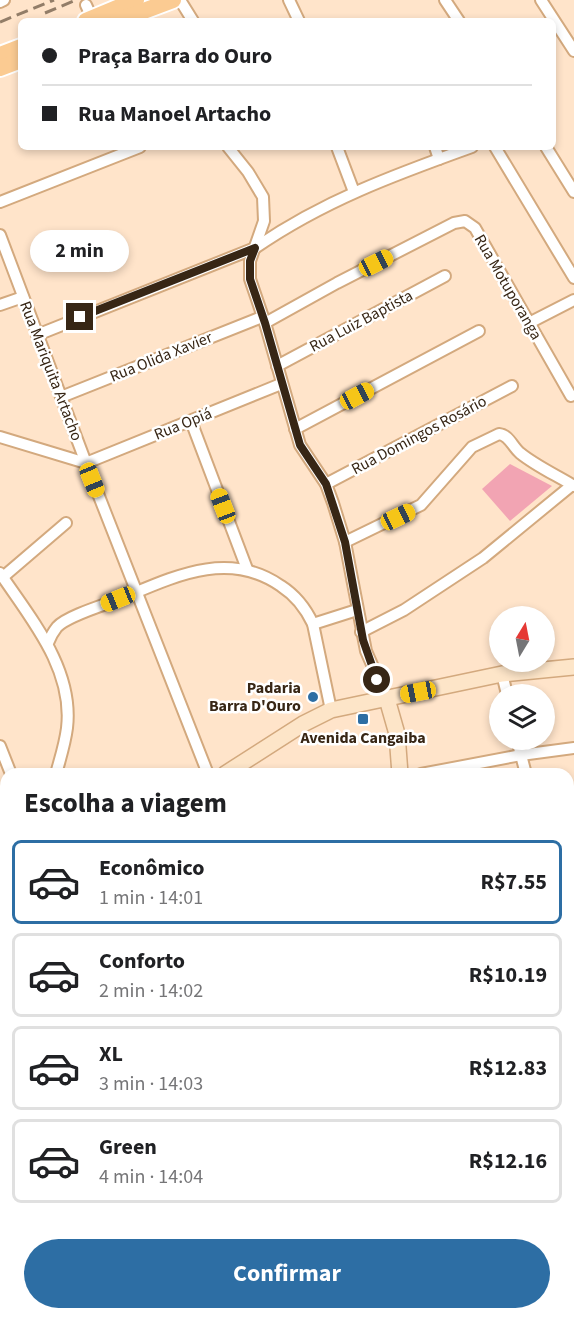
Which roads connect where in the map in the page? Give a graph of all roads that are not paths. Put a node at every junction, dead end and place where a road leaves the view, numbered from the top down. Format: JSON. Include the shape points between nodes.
{"nodes":[{"id":1,"x":136,"y":0,"type":"edge"},
{"id":2,"x":173,"y":0,"type":"edge"},
{"id":3,"x":180,"y":0,"type":"edge"},
{"id":4,"x":289,"y":0,"type":"edge"},
{"id":5,"x":445,"y":0,"type":"edge"},
{"id":6,"x":541,"y":0,"type":"edge"},
{"id":7,"x":88,"y":15,"type":"edge"},
{"id":8,"x":120,"y":17,"type":"edge"},
{"id":9,"x":191,"y":18,"type":"edge"},
{"id":10,"x":298,"y":18,"type":"edge"},
{"id":11,"x":457,"y":18,"type":"edge"},
{"id":12,"x":553,"y":18,"type":"edge"},
{"id":13,"x":563,"y":32,"type":"edge"},
{"id":14,"x":18,"y":48,"type":"edge"},
{"id":15,"x":574,"y":51,"type":"edge"},
{"id":16,"x":0,"y":55,"type":"edge"},
{"id":17,"x":18,"y":61,"type":"edge"},
{"id":18,"x":0,"y":68,"type":"edge"},
{"id":19,"x":132,"y":150,"type":"edge"},
{"id":20,"x":230,"y":150,"type":"edge"},
{"id":21,"x":338,"y":150,"type":"edge"},
{"id":22,"x":436,"y":150,"type":"edge"},
{"id":23,"x":464,"y":150,"type":"edge"},
{"id":24,"x":497,"y":150,"type":"edge"},
{"id":25,"x":548,"y":150,"type":"edge"},
{"id":26,"x":440,"y":159,"type":"junction"},
{"id":27,"x":354,"y":192,"type":"junction"},
{"id":28,"x":574,"y":192,"type":"edge"},
{"id":29,"x":0,"y":202,"type":"edge"},
{"id":30,"x":0,"y":236,"type":"edge"},
{"id":31,"x":255,"y":248,"type":"junction"},
{"id":32,"x":445,"y":276,"type":"dead end"},
{"id":33,"x":574,"y":278,"type":"edge"},
{"id":34,"x":23,"y":297,"type":"junction"},
{"id":35,"x":574,"y":300,"type":"edge"},
{"id":36,"x":0,"y":305,"type":"edge"},
{"id":37,"x":263,"y":320,"type":"junction"},
{"id":38,"x":529,"y":323,"type":"junction"},
{"id":39,"x":479,"y":331,"type":"dead end"},
{"id":40,"x":37,"y":334,"type":"junction"},
{"id":41,"x":277,"y":366,"type":"junction"},
{"id":42,"x":281,"y":384,"type":"junction"},
{"id":43,"x":512,"y":386,"type":"dead end"},
{"id":44,"x":571,"y":396,"type":"dead end"},
{"id":45,"x":61,"y":397,"type":"junction"},
{"id":46,"x":190,"y":421,"type":"junction"},
{"id":47,"x":295,"y":429,"type":"junction"},
{"id":48,"x":0,"y":437,"type":"edge"},
{"id":49,"x":86,"y":463,"type":"junction"},
{"id":50,"x":326,"y":484,"type":"junction"},
{"id":51,"x":573,"y":485,"type":"edge"},
{"id":52,"x":66,"y":523,"type":"dead end"},
{"id":53,"x":345,"y":542,"type":"junction"},
{"id":54,"x":248,"y":569,"type":"junction"},
{"id":55,"x":1,"y":575,"type":"edge"},
{"id":56,"x":136,"y":592,"type":"junction"},
{"id":57,"x":357,"y":610,"type":"junction"},
{"id":58,"x":313,"y":624,"type":"junction"},
{"id":59,"x":361,"y":632,"type":"junction"},
{"id":60,"x":48,"y":643,"type":"junction"},
{"id":61,"x":574,"y":667,"type":"edge"},
{"id":62,"x":502,"y":674,"type":"junction"},
{"id":63,"x":504,"y":684,"type":"edge"},
{"id":64,"x":387,"y":699,"type":"junction"},
{"id":65,"x":331,"y":710,"type":"junction"},
{"id":66,"x":0,"y":746,"type":"edge"},
{"id":67,"x":574,"y":748,"type":"edge"},
{"id":68,"x":520,"y":750,"type":"edge"},
{"id":69,"x":521,"y":755,"type":"junction"},
{"id":70,"x":9,"y":768,"type":"edge"},
{"id":71,"x":57,"y":768,"type":"edge"},
{"id":72,"x":206,"y":768,"type":"edge"},
{"id":73,"x":234,"y":768,"type":"edge"},
{"id":74,"x":400,"y":768,"type":"edge"},
{"id":75,"x":476,"y":768,"type":"edge"},
{"id":76,"x":524,"y":768,"type":"edge"}],
"edges":[{"from":1,"to":8,"type":"main road"},
{"from":2,"to":8,"type":"main road"},
{"from":3,"to":9,"type":"street"},
{"from":4,"to":10,"type":"street"},
{"from":5,"to":11,"type":"street"},
{"from":6,"to":12,"type":"street"},
{"from":7,"to":8,"type":"main road"},
{"from":13,"to":15,"type":"street"},
{"from":14,"to":16,"type":"main road"},
{"from":17,"to":18,"type":"main road"},
{"from":19,"to":29,"type":"street"},
{"from":20,"to":31,"type":"street","via":[[263,197],[264,221]]},
{"from":21,"to":27,"type":"street"},
{"from":22,"to":26,"type":"street"},
{"from":23,"to":26,"type":"street"},
{"from":24,"to":33,"type":"street"},
{"from":25,"to":28,"type":"street"},
{"from":26,"to":27,"type":"street"},
{"from":27,"to":31,"type":"street"},
{"from":30,"to":34,"type":"street","name":"Rua Mariquita Artacho"},
{"from":31,"to":37,"type":"street","via":[[250,279]]},
{"from":31,"to":40,"type":"street"},
{"from":32,"to":41,"type":"street","name":"Rua Luiz Baptista"},
{"from":34,"to":36,"type":"street"},
{"from":34,"to":40,"type":"street","name":"Rua Mariquita Artacho"},
{"from":35,"to":38,"type":"street"},
{"from":37,"to":38,"type":"street","name":"Rua Motuporanga","via":[[465,221],[475,228]]},
{"from":37,"to":41,"type":"street"},
{"from":37,"to":45,"type":"street","name":"Rua Olida Xavier"},
{"from":38,"to":44,"type":"street","name":"Rua Motuporanga"},
{"from":39,"to":47,"type":"street"},
{"from":40,"to":45,"type":"street","name":"Rua Mariquita Artacho"},
{"from":41,"to":42,"type":"street"},
{"from":42,"to":46,"type":"street","name":"Rua Opiá"},
{"from":42,"to":47,"type":"street"},
{"from":43,"to":50,"type":"street","name":"Rua Domingos Rosário"},
{"from":45,"to":49,"type":"street","name":"Rua Mariquita Artacho"},
{"from":46,"to":49,"type":"street","name":"Rua Opiá"},
{"from":46,"to":54,"type":"street"},
{"from":47,"to":50,"type":"street","via":[[300,445]]},
{"from":48,"to":49,"type":"street"},
{"from":49,"to":56,"type":"street","name":"Rua Mariquita Artacho"},
{"from":50,"to":53,"type":"street"},
{"from":51,"to":53,"type":"street","via":[[517,451],[504,434],[493,436],[471,447],[421,506]]},
{"from":51,"to":59,"type":"street","via":[[483,558],[404,610]]},
{"from":52,"to":55,"type":"street"},
{"from":53,"to":57,"type":"street"},
{"from":54,"to":56,"type":"street","via":[[193,571]]},
{"from":54,"to":58,"type":"street","via":[[286,589]]},
{"from":55,"to":60,"type":"street"},
{"from":56,"to":60,"type":"street","via":[[65,621]]},
{"from":56,"to":72,"type":"street","name":"Rua Mariquita Artacho"},
{"from":57,"to":58,"type":"street"},
{"from":57,"to":59,"type":"street"},
{"from":58,"to":65,"type":"street"},
{"from":59,"to":64,"type":"street"},
{"from":60,"to":71,"type":"street","via":[[67,706],[67,728]]},
{"from":61,"to":62,"type":"main road"},
{"from":62,"to":63,"type":"street"},
{"from":62,"to":64,"type":"main road"},
{"from":64,"to":65,"type":"main road"},
{"from":64,"to":74,"type":"main road","via":[[398,734]]},
{"from":65,"to":73,"type":"main road"},
{"from":66,"to":70,"type":"street"},
{"from":67,"to":69,"type":"street"},
{"from":68,"to":69,"type":"street"},
{"from":69,"to":75,"type":"street"},
{"from":69,"to":76,"type":"street"}]}
